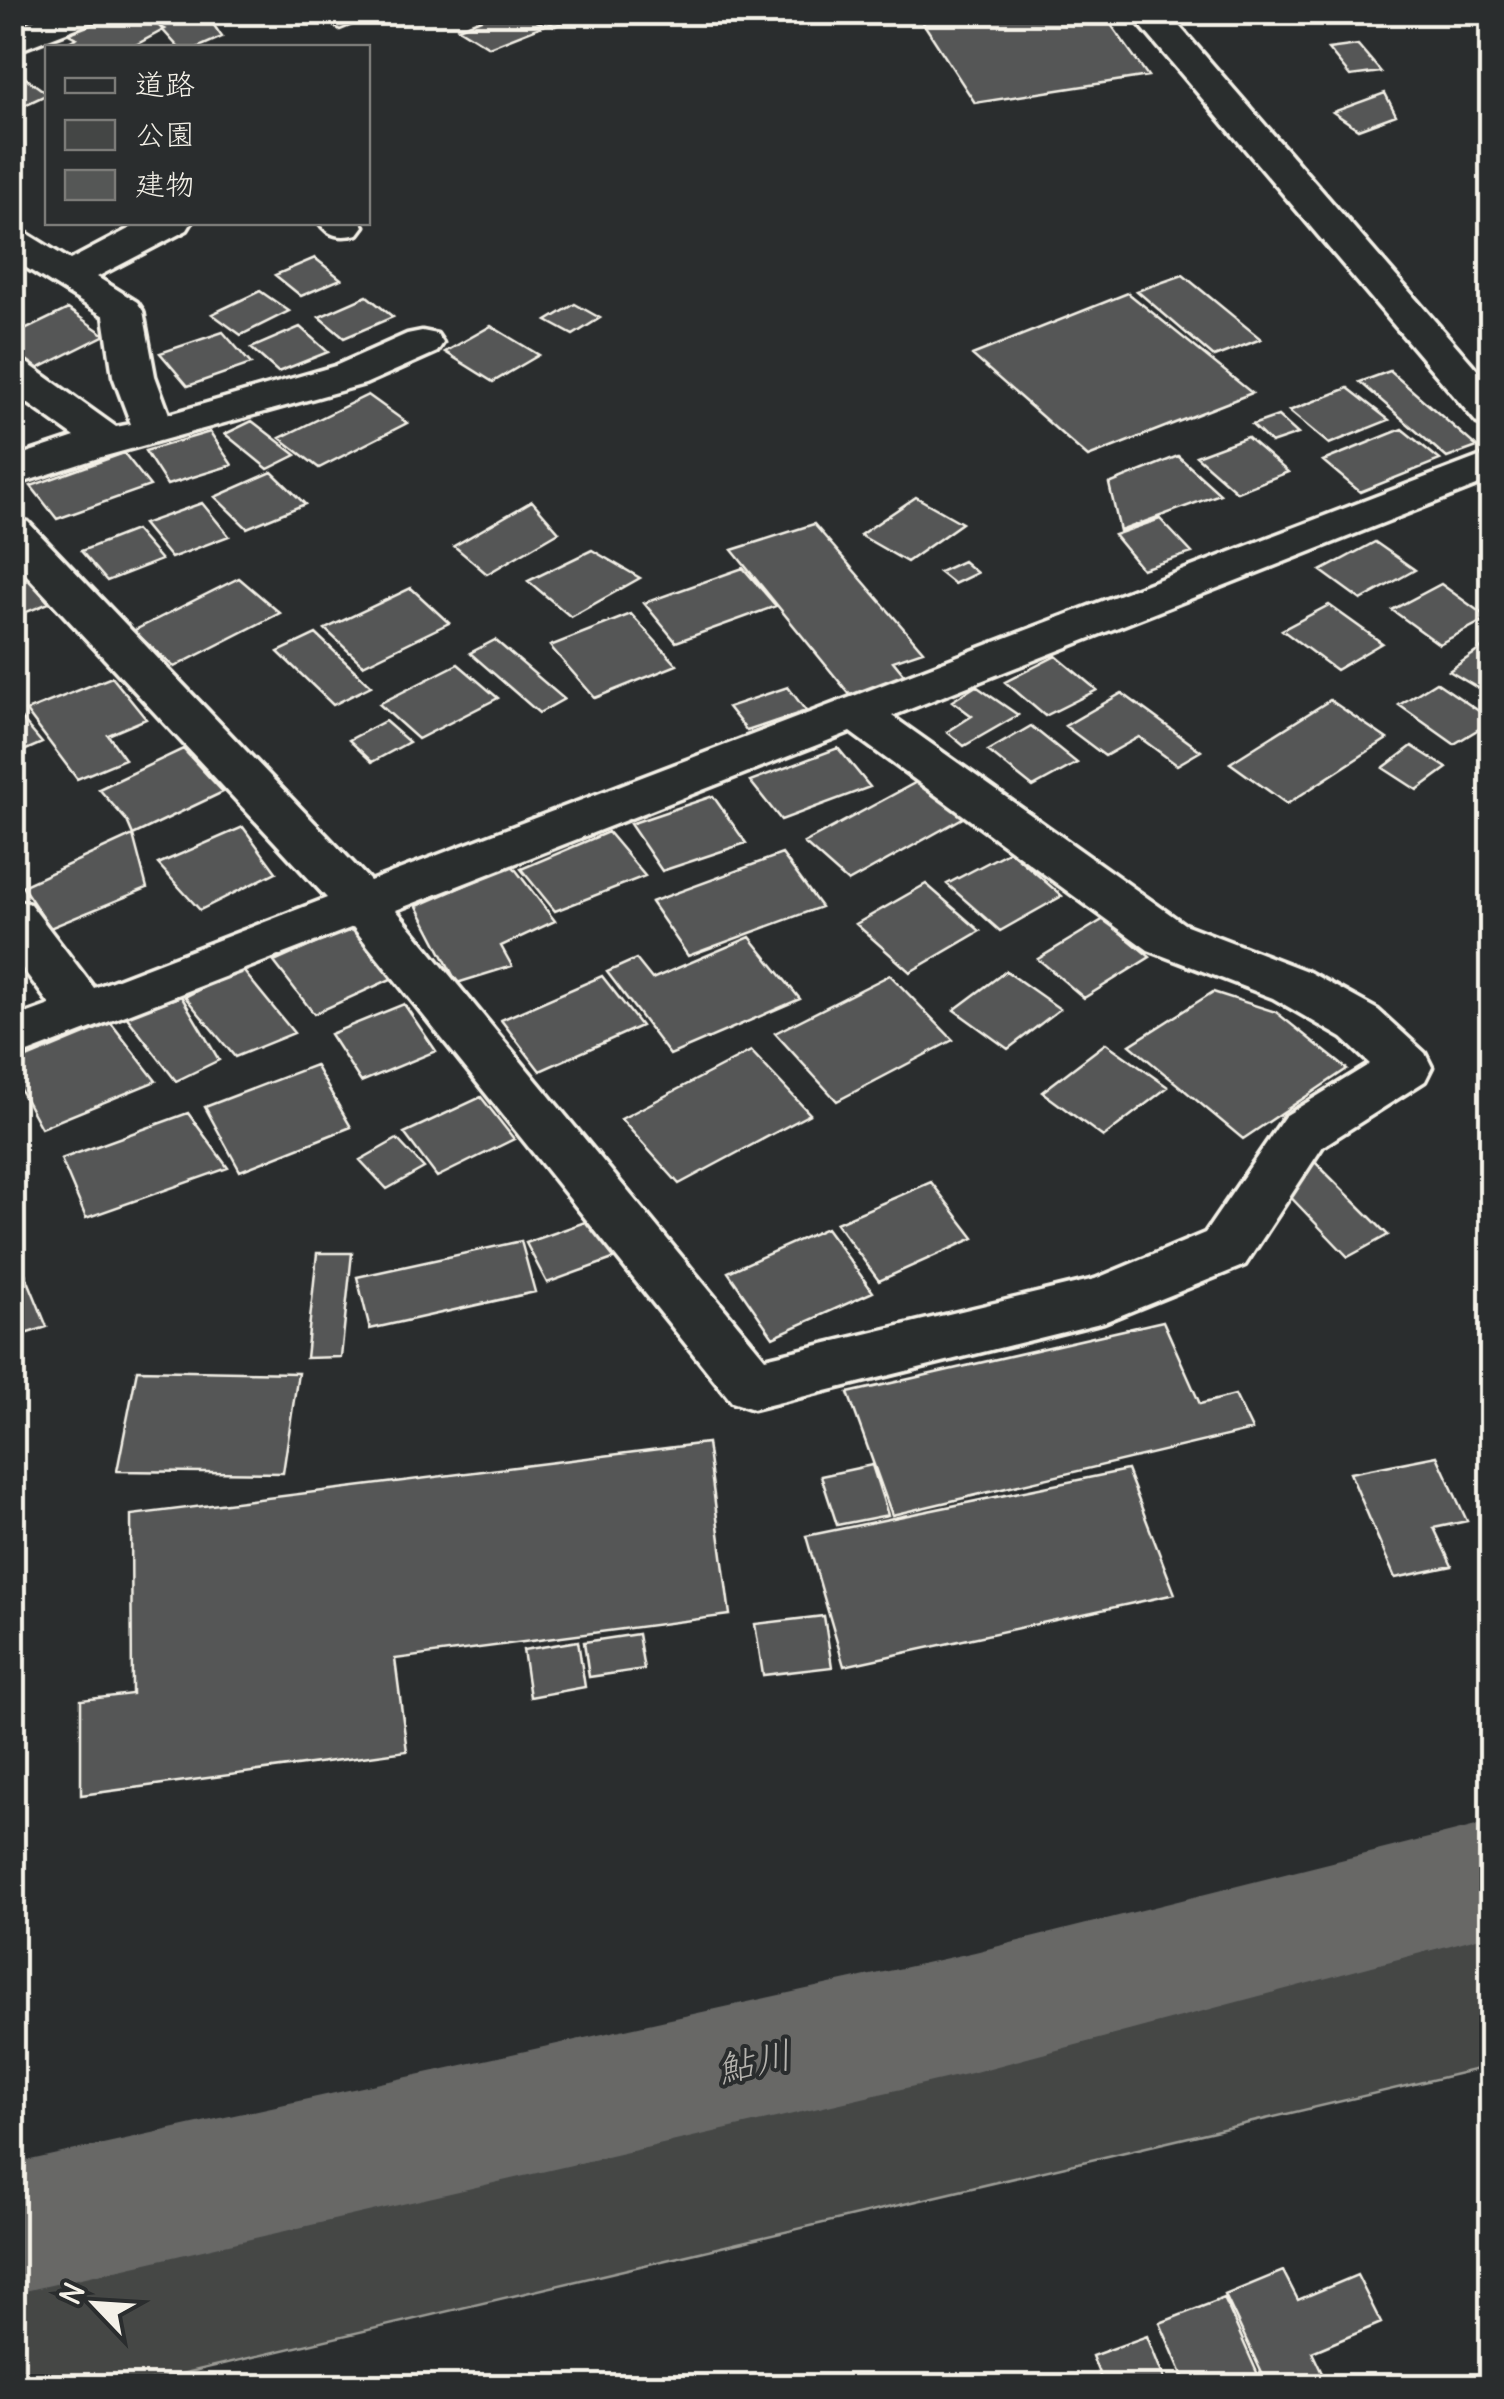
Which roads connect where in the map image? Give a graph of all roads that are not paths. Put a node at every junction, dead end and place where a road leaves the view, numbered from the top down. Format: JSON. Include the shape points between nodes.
{"nodes":[{"id":1,"x":84,"y":12,"type":"edge"},
{"id":2,"x":1148,"y":12,"type":"edge"},
{"id":3,"x":12,"y":42,"type":"edge"},
{"id":4,"x":167,"y":225,"type":"edge"},
{"id":5,"x":12,"y":241,"type":"edge"},
{"id":6,"x":68,"y":277,"type":"junction"},
{"id":7,"x":422,"y":343,"type":"dead end"},
{"id":8,"x":12,"y":372,"type":"edge"},
{"id":9,"x":1492,"y":414,"type":"edge"},
{"id":10,"x":155,"y":431,"type":"junction"},
{"id":11,"x":109,"y":442,"type":"junction"},
{"id":12,"x":1492,"y":466,"type":"edge"},
{"id":13,"x":12,"y":472,"type":"edge"},
{"id":14,"x":12,"y":532,"type":"edge"},
{"id":15,"x":856,"y":713,"type":"junction"},
{"id":16,"x":363,"y":905,"type":"junction"},
{"id":17,"x":12,"y":916,"type":"edge"},
{"id":18,"x":84,"y":1012,"type":"junction"},
{"id":19,"x":12,"y":1040,"type":"edge"}],
"edges":[{"from":1,"to":3,"type":"street"},
{"from":2,"to":9,"type":"street"},
{"from":4,"to":6,"type":"street"},
{"from":5,"to":6,"type":"street"},
{"from":6,"to":10,"type":"street","via":[[122,311],[134,376]]},
{"from":7,"to":10,"type":"street","via":[[350,376]]},
{"from":8,"to":11,"type":"street"},
{"from":10,"to":11,"type":"street"},
{"from":11,"to":13,"type":"street"},
{"from":12,"to":15,"type":"street"},
{"from":14,"to":16,"type":"street"},
{"from":15,"to":16,"type":"street"},
{"from":15,"to":16,"type":"street","via":[[1166,938],[1291,985],[1360,1024],[1406,1067],[1304,1131],[1225,1250],[1104,1300],[753,1385]]},
{"from":16,"to":18,"type":"street"},
{"from":17,"to":18,"type":"street"},
{"from":18,"to":19,"type":"street"}]}
